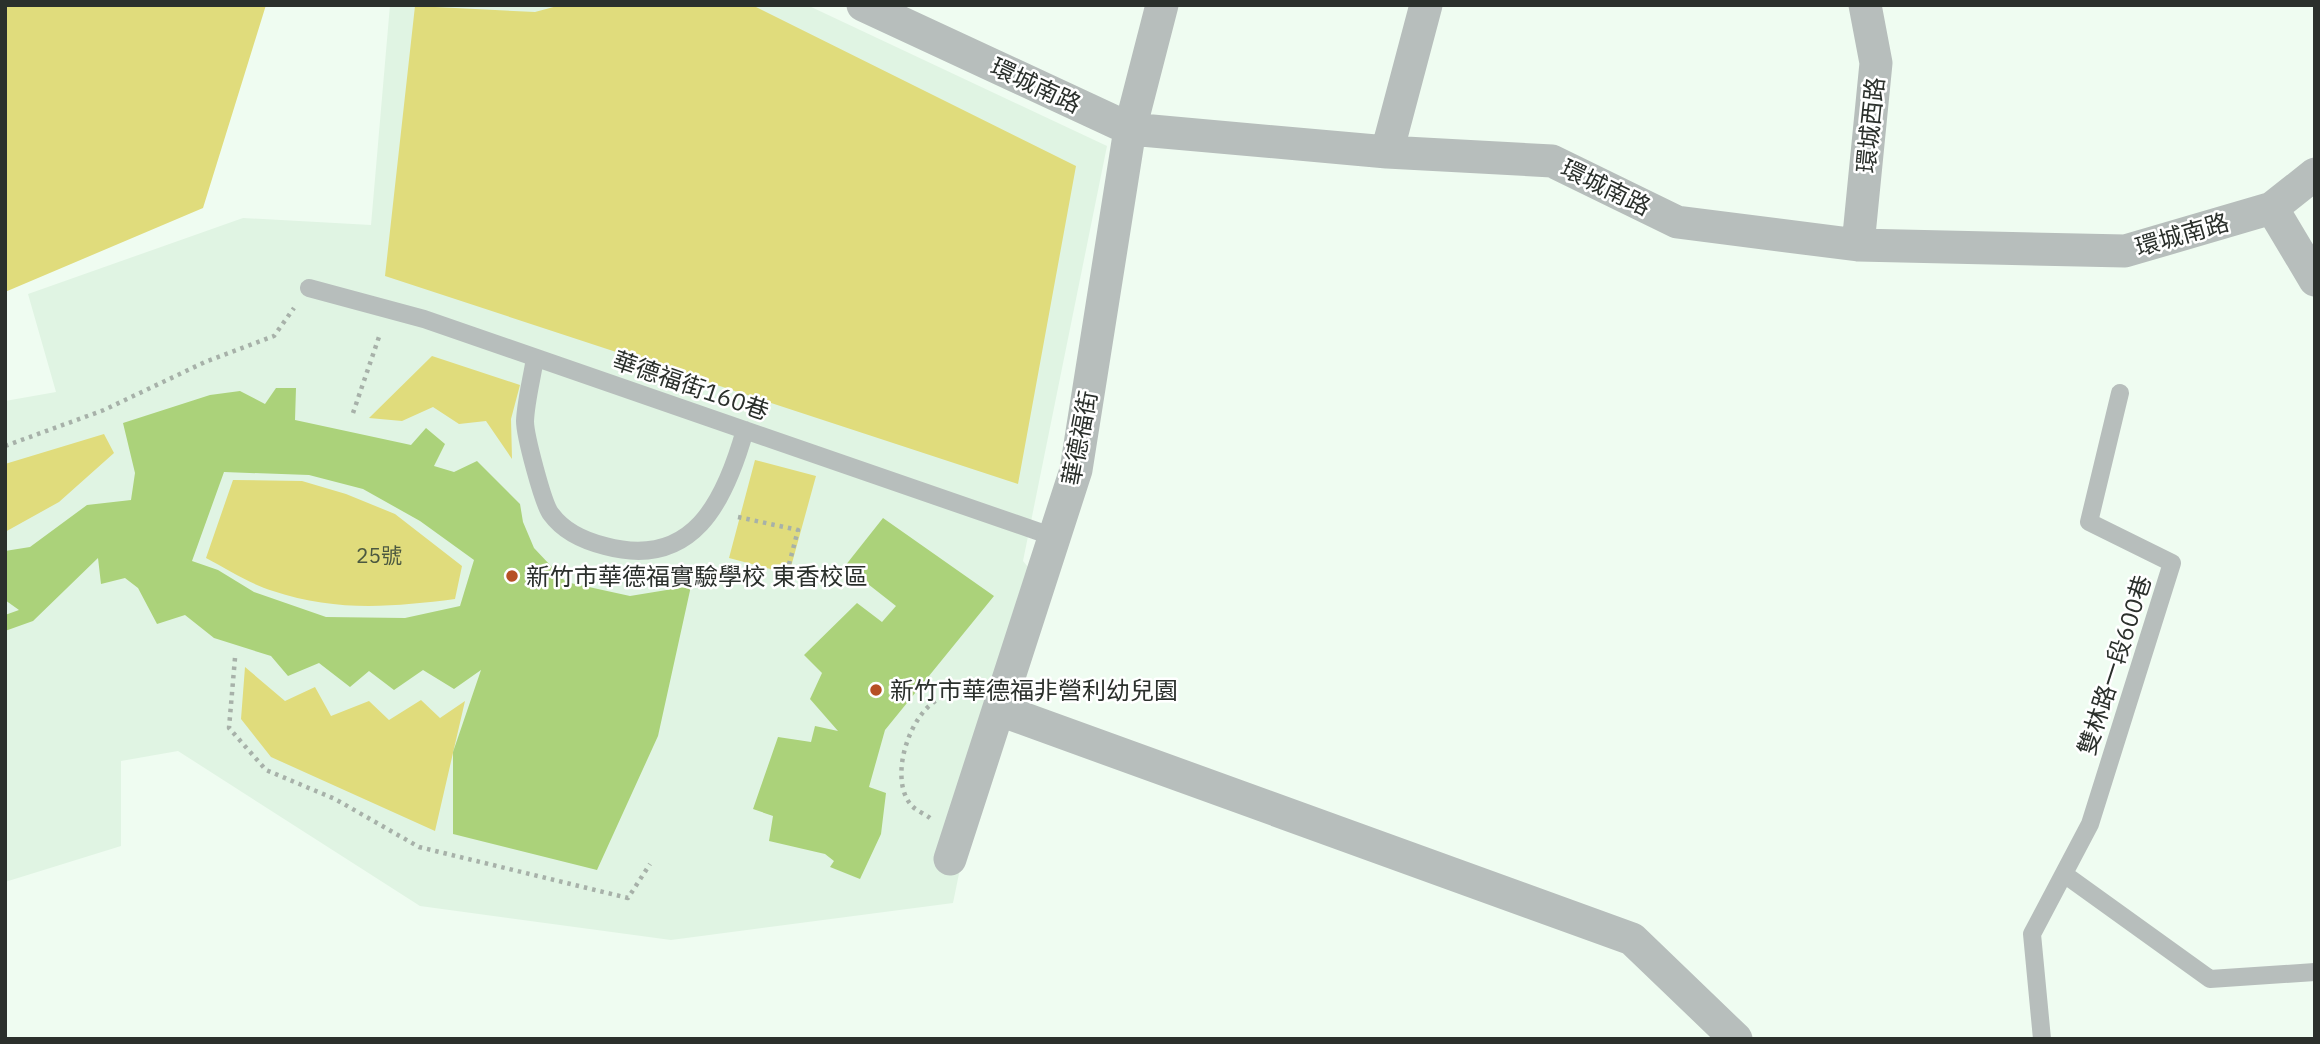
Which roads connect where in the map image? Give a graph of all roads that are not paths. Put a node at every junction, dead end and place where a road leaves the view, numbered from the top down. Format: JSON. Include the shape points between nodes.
{"nodes":[{"id":1,"x":863,"y":5,"type":"edge"},
{"id":2,"x":1162,"y":5,"type":"edge"},
{"id":3,"x":1426,"y":5,"type":"edge"},
{"id":4,"x":1865,"y":5,"type":"edge"},
{"id":5,"x":1130,"y":129,"type":"junction"},
{"id":6,"x":1387,"y":152,"type":"junction"},
{"id":7,"x":2315,"y":174,"type":"edge"},
{"id":8,"x":2272,"y":208,"type":"junction"},
{"id":9,"x":1858,"y":245,"type":"junction"},
{"id":10,"x":2315,"y":280,"type":"edge"},
{"id":11,"x":309,"y":288,"type":"road end"},
{"id":12,"x":535,"y":358,"type":"junction"},
{"id":13,"x":2120,"y":393,"type":"dead end"},
{"id":14,"x":746,"y":430,"type":"junction"},
{"id":15,"x":1054,"y":537,"type":"junction"},
{"id":16,"x":1000,"y":710,"type":"junction"},
{"id":17,"x":956,"y":844,"type":"road end"},
{"id":18,"x":2064,"y":874,"type":"junction"},
{"id":19,"x":2315,"y":972,"type":"edge"},
{"id":20,"x":1736,"y":1039,"type":"edge"},
{"id":21,"x":2042,"y":1039,"type":"edge"}],
"edges":[{"from":1,"to":5,"type":"street","name":"環城南路"},
{"from":2,"to":5,"type":"street","name":"華德福街"},
{"from":3,"to":6,"type":"street"},
{"from":4,"to":9,"type":"street","name":"環城西路","via":[[1876,64]]},
{"from":5,"to":6,"type":"street","name":"環城南路"},
{"from":5,"to":15,"type":"street","name":"華德福街","via":[[1076,470]]},
{"from":6,"to":9,"type":"street","name":"環城南路","via":[[1552,161],[1677,222]]},
{"from":7,"to":8,"type":"street","name":"環城南路"},
{"from":8,"to":9,"type":"street","name":"環城南路","via":[[2125,251]]},
{"from":8,"to":10,"type":"street"},
{"from":11,"to":12,"type":"lane","name":"華德福街160巷"},
{"from":12,"to":14,"type":"lane","name":"華德福街160巷"},
{"from":12,"to":14,"type":"lane","via":[[525,424],[550,514],[581,540],[617,550],[653,551],[680,540],[714,512]]},
{"from":13,"to":18,"type":"lane","name":"雙林路一段600巷","via":[[2089,522],[2172,563],[2090,824]]},
{"from":14,"to":15,"type":"lane","name":"華德福街160巷"},
{"from":15,"to":16,"type":"street","name":"華德福街"},
{"from":16,"to":17,"type":"street","name":"華德福街"},
{"from":16,"to":20,"type":"street","via":[[1632,939]]},
{"from":18,"to":19,"type":"lane","via":[[2210,979]]},
{"from":18,"to":21,"type":"lane","name":"雙林路一段600巷","via":[[2032,934]]}]}
